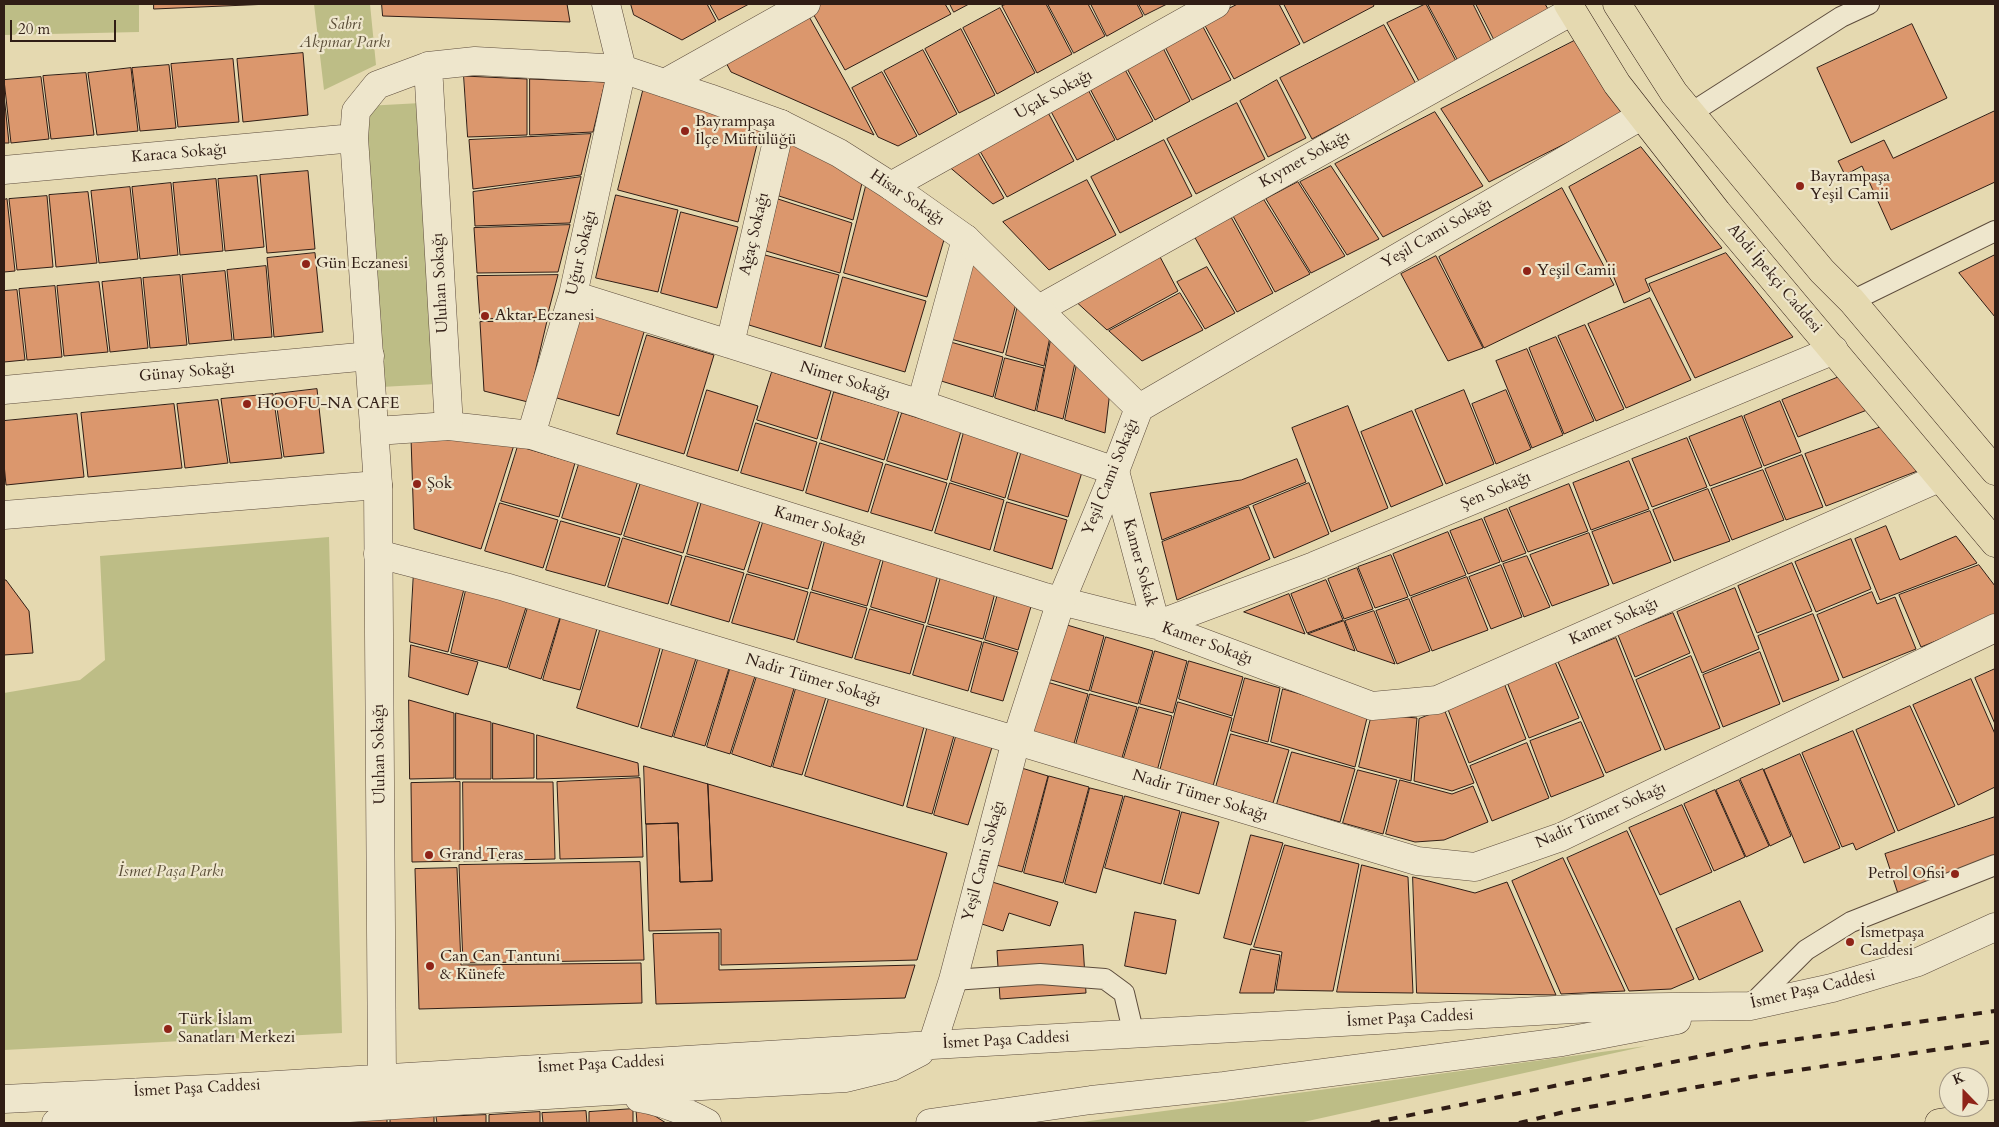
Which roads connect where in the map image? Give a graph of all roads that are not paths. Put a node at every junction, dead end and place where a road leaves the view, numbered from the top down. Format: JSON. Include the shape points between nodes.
{"nodes":[{"id":1,"x":606,"y":4,"type":"edge"},
{"id":2,"x":806,"y":4,"type":"edge"},
{"id":3,"x":1216,"y":4,"type":"edge"},
{"id":4,"x":1617,"y":4,"type":"edge"},
{"id":5,"x":1869,"y":4,"type":"edge"},
{"id":6,"x":1570,"y":7,"type":"edge"},
{"id":7,"x":428,"y":66,"type":"junction"},
{"id":8,"x":622,"y":69,"type":"junction"},
{"id":9,"x":665,"y":83,"type":"junction"},
{"id":10,"x":1682,"y":103,"type":"junction"},
{"id":11,"x":1641,"y":116,"type":"junction"},
{"id":12,"x":780,"y":124,"type":"junction"},
{"id":13,"x":354,"y":138,"type":"junction"},
{"id":14,"x":4,"y":170,"type":"edge"},
{"id":15,"x":891,"y":186,"type":"junction"},
{"id":16,"x":1995,"y":230,"type":"edge"},
{"id":17,"x":966,"y":239,"type":"junction"},
{"id":18,"x":573,"y":295,"type":"junction"},
{"id":19,"x":1852,"y":301,"type":"junction"},
{"id":20,"x":1039,"y":309,"type":"junction"},
{"id":21,"x":730,"y":344,"type":"junction"},
{"id":22,"x":1834,"y":350,"type":"junction"},
{"id":23,"x":370,"y":356,"type":"junction"},
{"id":24,"x":4,"y":390,"type":"edge"},
{"id":25,"x":921,"y":404,"type":"junction"},
{"id":26,"x":1139,"y":408,"type":"junction"},
{"id":27,"x":449,"y":426,"type":"junction"},
{"id":28,"x":376,"y":432,"type":"junction"},
{"id":29,"x":531,"y":435,"type":"junction"},
{"id":30,"x":1115,"y":471,"type":"junction"},
{"id":31,"x":1995,"y":471,"type":"edge"},
{"id":32,"x":1939,"y":478,"type":"junction"},
{"id":33,"x":378,"y":485,"type":"junction"},
{"id":34,"x":4,"y":515,"type":"edge"},
{"id":35,"x":1995,"y":543,"type":"edge"},
{"id":36,"x":378,"y":554,"type":"junction"},
{"id":37,"x":1061,"y":601,"type":"junction"},
{"id":38,"x":1156,"y":625,"type":"junction"},
{"id":39,"x":1995,"y":628,"type":"edge"},
{"id":40,"x":1016,"y":741,"type":"junction"},
{"id":41,"x":1995,"y":865,"type":"edge"},
{"id":42,"x":1995,"y":928,"type":"edge"},
{"id":43,"x":952,"y":980,"type":"junction"},
{"id":44,"x":1750,"y":1006,"type":"junction"},
{"id":45,"x":1134,"y":1035,"type":"junction"},
{"id":46,"x":932,"y":1045,"type":"junction"},
{"id":47,"x":382,"y":1077,"type":"junction"},
{"id":48,"x":227,"y":1088,"type":"junction"},
{"id":49,"x":593,"y":1092,"type":"junction"},
{"id":50,"x":4,"y":1099,"type":"edge"},
{"id":51,"x":1995,"y":1114,"type":"edge"},
{"id":52,"x":228,"y":1120,"type":"edge"},
{"id":53,"x":56,"y":1123,"type":"edge"},
{"id":54,"x":707,"y":1123,"type":"edge"},
{"id":55,"x":930,"y":1123,"type":"edge"},
{"id":56,"x":1938,"y":1123,"type":"edge"}],
"edges":[{"from":1,"to":8,"type":"street"},
{"from":2,"to":9,"type":"street"},
{"from":3,"to":15,"type":"street","name":"Uçak Sokağı"},
{"from":4,"to":10,"type":"main road"},
{"from":5,"to":10,"type":"lane"},
{"from":6,"to":11,"type":"main road","name":"Abdi İpekçi Caddesi"},
{"from":6,"to":20,"type":"street","name":"Kıymet Sokağı"},
{"from":7,"to":8,"type":"street","name":"Uluhan Sokağı","via":[[475,60]]},
{"from":7,"to":13,"type":"street","name":"Uluhan Sokağı","via":[[377,84],[356,111]]},
{"from":7,"to":27,"type":"street","name":"Uluhan Sokağı"},
{"from":8,"to":9,"type":"street","name":"Hisar Sokağı"},
{"from":8,"to":18,"type":"street","name":"Uğur Sokağı"},
{"from":9,"to":12,"type":"street","name":"Hisar Sokağı"},
{"from":10,"to":11,"type":"main road"},
{"from":10,"to":19,"type":"main road","via":[[1822,271]]},
{"from":11,"to":22,"type":"main road","name":"Abdi İpekçi Caddesi"},
{"from":11,"to":26,"type":"street","name":"Yeşil Cami Sokağı"},
{"from":12,"to":15,"type":"street","name":"Hisar Sokağı","via":[[839,153]]},
{"from":12,"to":21,"type":"street","name":"Ağaç Sokağı"},
{"from":13,"to":14,"type":"street","name":"Karaca Sokağı"},
{"from":13,"to":23,"type":"street","name":"Uluhan Sokağı"},
{"from":15,"to":17,"type":"street","name":"Hisar Sokağı"},
{"from":16,"to":19,"type":"lane"},
{"from":17,"to":20,"type":"street","name":"Hisar Sokağı"},
{"from":17,"to":25,"type":"street"},
{"from":18,"to":21,"type":"street","name":"Nimet Sokağı"},
{"from":18,"to":29,"type":"street","name":"Uğur Sokağı"},
{"from":19,"to":31,"type":"main road"},
{"from":20,"to":26,"type":"street","name":"Hisar Sokağı"},
{"from":21,"to":25,"type":"street","name":"Nimet Sokağı"},
{"from":22,"to":32,"type":"main road","name":"Abdi İpekçi Caddesi"},
{"from":22,"to":38,"type":"street","name":"Şen Sokağı","via":[[1314,566]]},
{"from":23,"to":24,"type":"street","name":"Günay Sokağı"},
{"from":23,"to":28,"type":"street","name":"Uluhan Sokağı"},
{"from":25,"to":30,"type":"street","name":"Nimet Sokağı"},
{"from":26,"to":30,"type":"street","name":"Yeşil Cami Sokağı"},
{"from":27,"to":28,"type":"street"},
{"from":27,"to":29,"type":"street","name":"Kamer Sokağı"},
{"from":28,"to":33,"type":"street","name":"Uluhan Sokağı"},
{"from":29,"to":37,"type":"street","name":"Kamer Sokağı"},
{"from":30,"to":37,"type":"street","name":"Yeşil Cami Sokağı"},
{"from":30,"to":38,"type":"street","name":"Kamer Sokak"},
{"from":32,"to":35,"type":"main road","name":"Abdi İpekçi Caddesi"},
{"from":32,"to":38,"type":"street","name":"Kamer Sokağı","via":[[1437,700],[1372,706]]},
{"from":33,"to":34,"type":"street"},
{"from":33,"to":36,"type":"street","name":"Uluhan Sokağı"},
{"from":36,"to":40,"type":"street","name":"Nadir Tümer Sokağı","via":[[505,588]]},
{"from":36,"to":47,"type":"street","name":"Uluhan Sokağı"},
{"from":37,"to":38,"type":"street","name":"Kamer Sokağı"},
{"from":37,"to":40,"type":"street","name":"Yeşil Cami Sokağı"},
{"from":39,"to":40,"type":"street","name":"Nadir Tümer Sokağı","via":[[1562,837],[1475,867],[1417,861]]},
{"from":40,"to":43,"type":"street","name":"Yeşil Cami Sokağı"},
{"from":41,"to":44,"type":"lane","via":[[1851,922],[1806,950]]},
{"from":42,"to":44,"type":"street","name":"İsmet Paşa Caddesi","via":[[1918,962],[1832,988]]},
{"from":43,"to":45,"type":"lane","via":[[1040,974],[1105,979],[1124,993]]},
{"from":43,"to":46,"type":"street","name":"Yeşil Cami Sokağı"},
{"from":44,"to":45,"type":"street","name":"İsmet Paşa Caddesi","via":[[1591,1008]]},
{"from":44,"to":55,"type":"street","via":[[1562,1042]]},
{"from":45,"to":46,"type":"street","name":"İsmet Paşa Caddesi"},
{"from":46,"to":47,"type":"street","name":"İsmet Paşa Caddesi"},
{"from":46,"to":49,"type":"street","via":[[891,1067],[846,1078]]},
{"from":47,"to":48,"type":"street","name":"İsmet Paşa Caddesi"},
{"from":48,"to":50,"type":"street","name":"İsmet Paşa Caddesi"},
{"from":48,"to":52,"type":"street"},
{"from":49,"to":52,"type":"street","name":"İsmet Paşa Caddesi"},
{"from":49,"to":54,"type":"street","via":[[653,1100],[681,1109]]},
{"from":51,"to":56,"type":"main road"},
{"from":52,"to":53,"type":"street","name":"İsmet Paşa Caddesi"}]}
